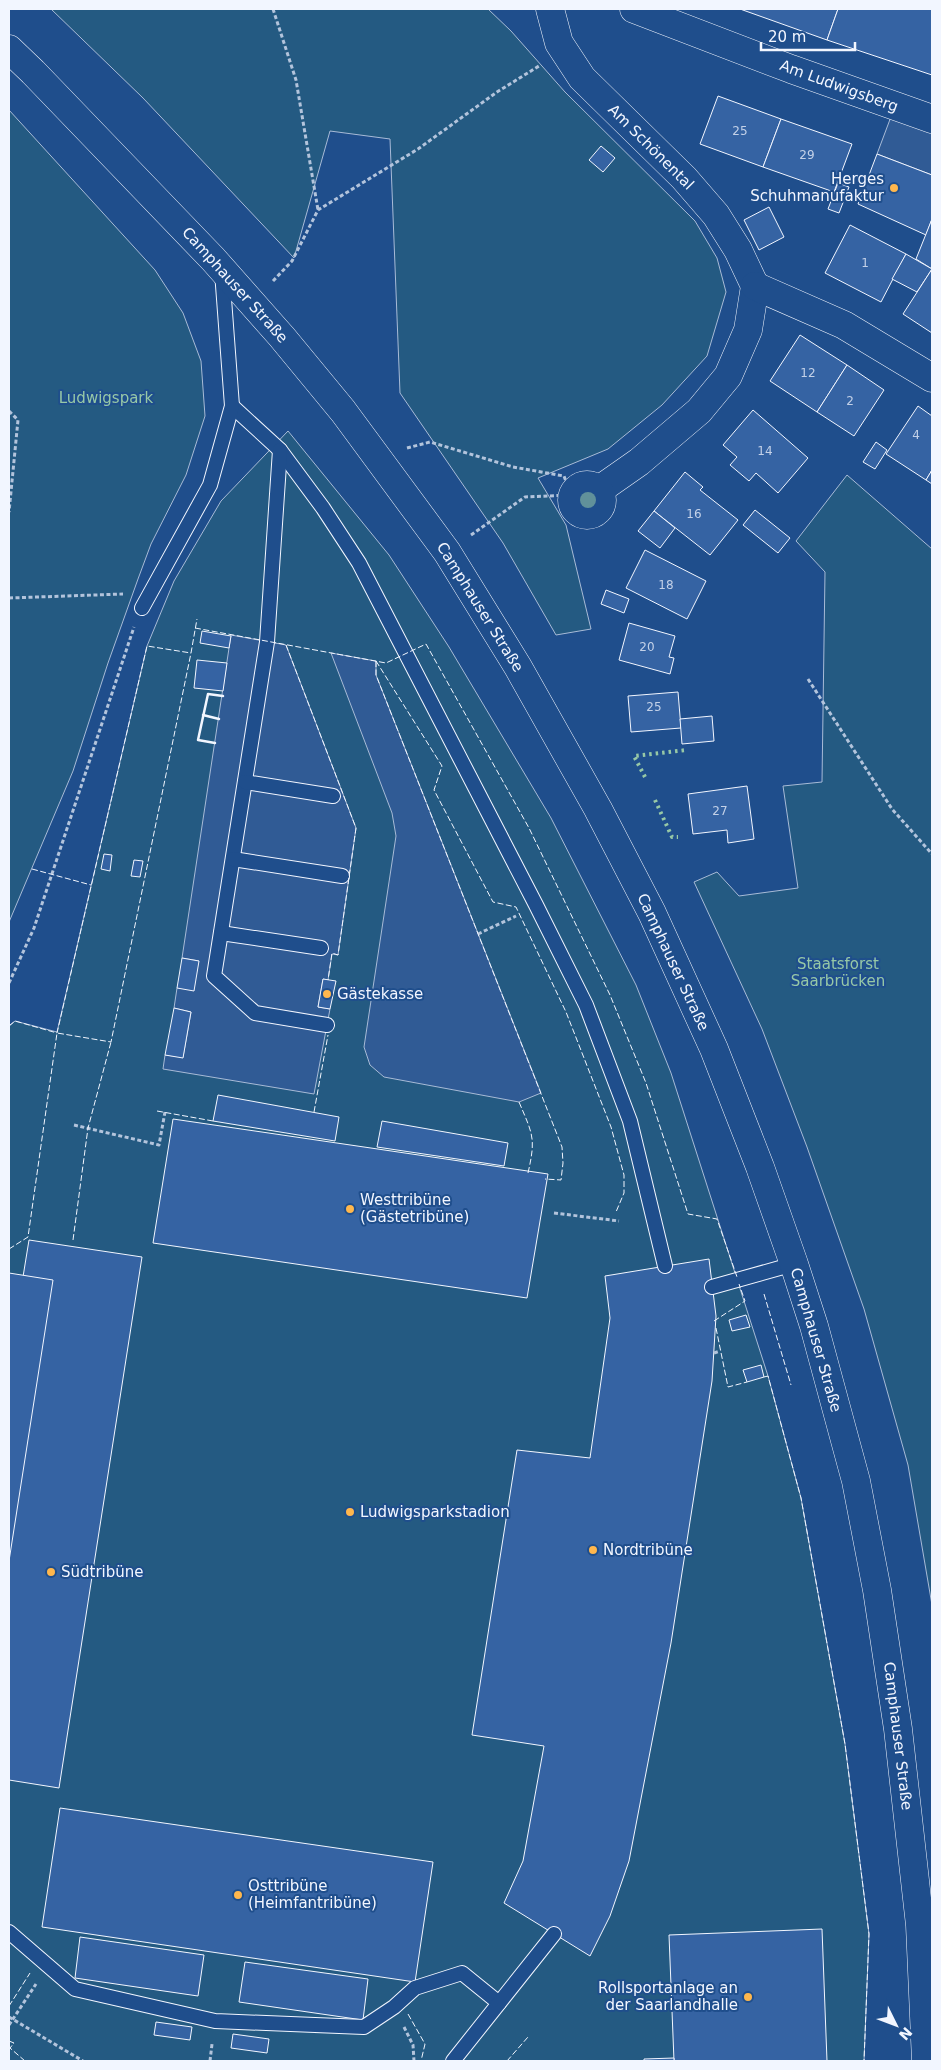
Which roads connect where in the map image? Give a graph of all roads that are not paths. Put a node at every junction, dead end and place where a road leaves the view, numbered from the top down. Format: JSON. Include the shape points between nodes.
{"nodes":[{"id":1,"x":550,"y":9,"type":"edge"},
{"id":2,"x":634,"y":9,"type":"edge"},
{"id":3,"x":9,"y":49,"type":"edge"},
{"id":4,"x":932,"y":120,"type":"edge"},
{"id":5,"x":222,"y":269,"type":"junction"},
{"id":6,"x":755,"y":286,"type":"junction"},
{"id":7,"x":932,"y":378,"type":"edge"},
{"id":8,"x":232,"y":406,"type":"junction"},
{"id":9,"x":280,"y":450,"type":"junction"},
{"id":10,"x":572,"y":495,"type":"road end"},
{"id":11,"x":142,"y":608,"type":"road end"},
{"id":12,"x":245,"y":782,"type":"junction"},
{"id":13,"x":333,"y":796,"type":"dead end"},
{"id":14,"x":233,"y":859,"type":"junction"},
{"id":15,"x":342,"y":876,"type":"dead end"},
{"id":16,"x":221,"y":933,"type":"junction"},
{"id":17,"x":322,"y":948,"type":"dead end"},
{"id":18,"x":327,"y":1026,"type":"dead end"},
{"id":19,"x":794,"y":1264,"type":"junction"},
{"id":20,"x":665,"y":1266,"type":"dead end"},
{"id":21,"x":712,"y":1288,"type":"dead end"},
{"id":22,"x":9,"y":1932,"type":"edge"},
{"id":23,"x":554,"y":1934,"type":"dead end"},
{"id":24,"x":499,"y":2003,"type":"junction"},
{"id":25,"x":453,"y":2061,"type":"edge"},
{"id":26,"x":926,"y":2061,"type":"edge"}],
"edges":[{"from":1,"to":6,"type":"main road","name":"Am Schönental","via":[[559,43],[582,78],[684,178],[716,215]]},
{"from":2,"to":4,"type":"main road","name":"Am Ludwigsberg"},
{"from":3,"to":5,"type":"main road","name":"Camphauser Straße"},
{"from":5,"to":8,"type":"lane"},
{"from":5,"to":19,"type":"main road","name":"Camphauser Straße","via":[[313,372],[378,456],[446,552],[518,667],[652,913],[714,1049]]},
{"from":6,"to":7,"type":"main road","via":[[844,325]]},
{"from":6,"to":10,"type":"main road","via":[[748,330],[728,376],[699,411],[639,462],[599,490],[592,485],[584,485]]},
{"from":8,"to":9,"type":"lane"},
{"from":8,"to":11,"type":"lane","via":[[210,485]]},
{"from":9,"to":12,"type":"lane","via":[[267,642]]},
{"from":9,"to":20,"type":"lane","via":[[359,563],[586,1005],[630,1121]]},
{"from":12,"to":13,"type":"lane"},
{"from":12,"to":14,"type":"lane"},
{"from":14,"to":15,"type":"lane"},
{"from":14,"to":16,"type":"lane"},
{"from":16,"to":17,"type":"lane"},
{"from":16,"to":18,"type":"lane","via":[[214,976],[255,1013]]},
{"from":19,"to":21,"type":"lane"},
{"from":19,"to":26,"type":"main road","name":"Camphauser Straße","via":[[856,1481],[878,1590],[898,1729],[920,1924]]},
{"from":22,"to":24,"type":"lane","via":[[75,1990],[215,2021],[364,2027],[415,1988],[462,1973]]},
{"from":23,"to":24,"type":"lane"},
{"from":24,"to":25,"type":"lane"}]}
